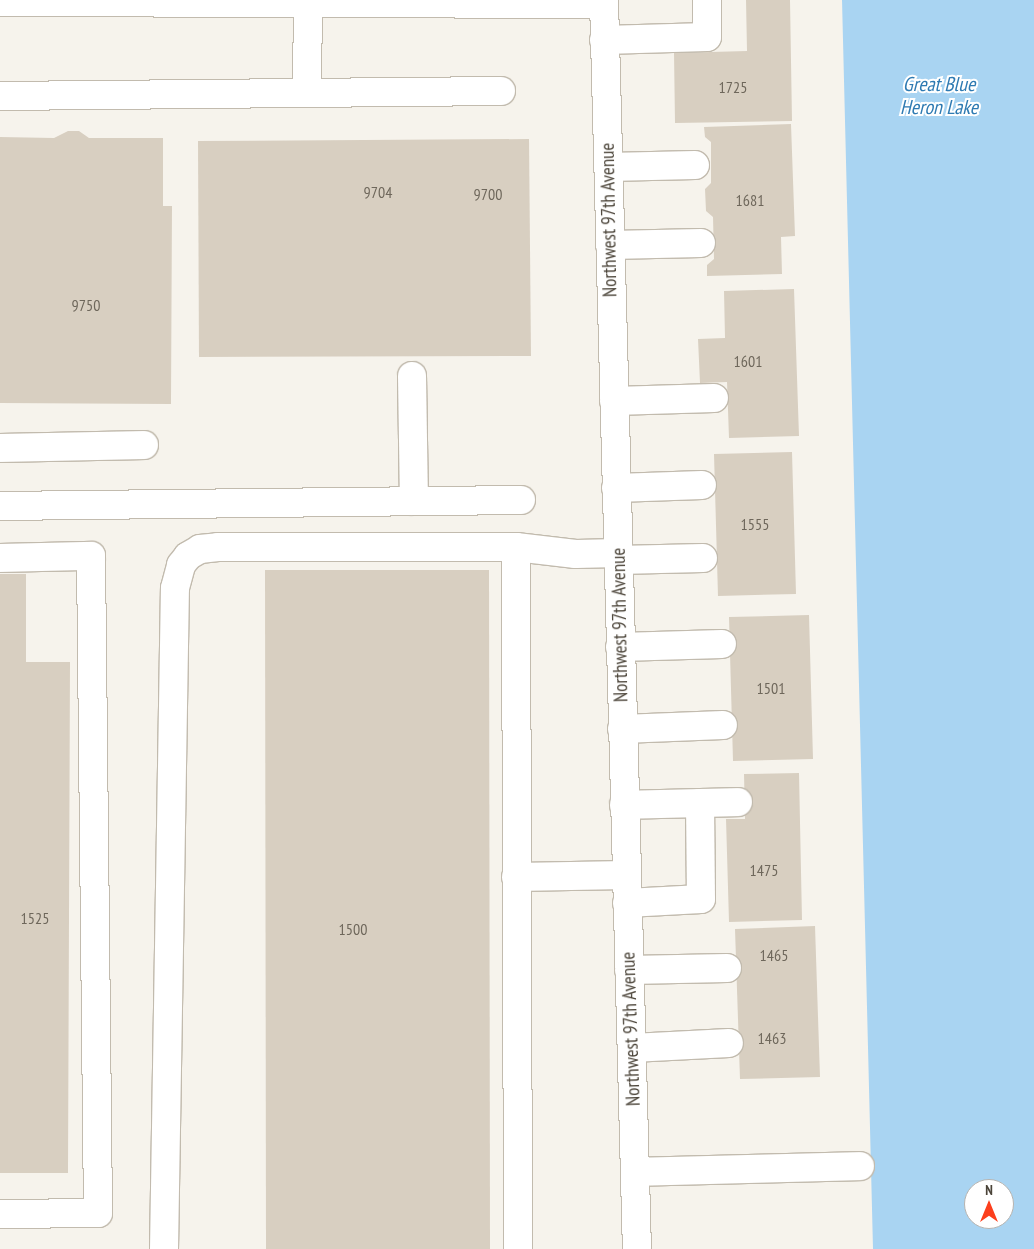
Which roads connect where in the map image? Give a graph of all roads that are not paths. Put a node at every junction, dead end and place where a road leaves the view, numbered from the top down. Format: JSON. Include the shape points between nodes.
{"nodes":[{"id":1,"x":707,"y":0,"type":"edge"},
{"id":2,"x":0,"y":2,"type":"edge"},
{"id":3,"x":604,"y":2,"type":"edge"},
{"id":4,"x":308,"y":3,"type":"junction"},
{"id":5,"x":604,"y":40,"type":"junction"},
{"id":6,"x":501,"y":91,"type":"dead end"},
{"id":7,"x":307,"y":92,"type":"junction"},
{"id":8,"x":0,"y":96,"type":"edge"},
{"id":9,"x":695,"y":165,"type":"dead end"},
{"id":10,"x":608,"y":167,"type":"junction"},
{"id":11,"x":701,"y":243,"type":"dead end"},
{"id":12,"x":610,"y":245,"type":"junction"},
{"id":13,"x":412,"y":376,"type":"dead end"},
{"id":14,"x":714,"y":398,"type":"dead end"},
{"id":15,"x":614,"y":400,"type":"junction"},
{"id":16,"x":144,"y":446,"type":"dead end"},
{"id":17,"x":0,"y":448,"type":"edge"},
{"id":18,"x":702,"y":486,"type":"dead end"},
{"id":19,"x":616,"y":488,"type":"junction"},
{"id":20,"x":521,"y":500,"type":"dead end"},
{"id":21,"x":414,"y":501,"type":"junction"},
{"id":22,"x":0,"y":506,"type":"edge"},
{"id":23,"x":516,"y":547,"type":"junction"},
{"id":24,"x":618,"y":557,"type":"junction"},
{"id":25,"x":0,"y":558,"type":"edge"},
{"id":26,"x":703,"y":558,"type":"dead end"},
{"id":27,"x":722,"y":644,"type":"dead end"},
{"id":28,"x":620,"y":648,"type":"junction"},
{"id":29,"x":723,"y":724,"type":"dead end"},
{"id":30,"x":622,"y":729,"type":"junction"},
{"id":31,"x":738,"y":802,"type":"dead end"},
{"id":32,"x":700,"y":803,"type":"junction"},
{"id":33,"x":624,"y":805,"type":"junction"},
{"id":34,"x":626,"y":875,"type":"junction"},
{"id":35,"x":516,"y":877,"type":"junction"},
{"id":36,"x":627,"y":903,"type":"junction"},
{"id":37,"x":727,"y":968,"type":"dead end"},
{"id":38,"x":629,"y":970,"type":"junction"},
{"id":39,"x":729,"y":1043,"type":"dead end"},
{"id":40,"x":632,"y":1048,"type":"junction"},
{"id":41,"x":860,"y":1166,"type":"dead end"},
{"id":42,"x":636,"y":1172,"type":"junction"},
{"id":43,"x":0,"y":1214,"type":"edge"},
{"id":44,"x":164,"y":1249,"type":"edge"},
{"id":45,"x":518,"y":1249,"type":"edge"},
{"id":46,"x":637,"y":1249,"type":"edge"}],
"edges":[{"from":1,"to":5,"type":"street","via":[[707,37]]},
{"from":2,"to":4,"type":"street"},
{"from":3,"to":4,"type":"street"},
{"from":3,"to":5,"type":"street","name":"Northwest 97th Avenue"},
{"from":4,"to":7,"type":"street"},
{"from":5,"to":10,"type":"street","name":"Northwest 97th Avenue"},
{"from":6,"to":7,"type":"street"},
{"from":7,"to":8,"type":"street"},
{"from":9,"to":10,"type":"street"},
{"from":10,"to":12,"type":"street","name":"Northwest 97th Avenue"},
{"from":11,"to":12,"type":"street"},
{"from":12,"to":15,"type":"street","name":"Northwest 97th Avenue"},
{"from":13,"to":21,"type":"street"},
{"from":14,"to":15,"type":"street"},
{"from":15,"to":19,"type":"street","name":"Northwest 97th Avenue"},
{"from":16,"to":17,"type":"street"},
{"from":18,"to":19,"type":"street"},
{"from":19,"to":24,"type":"street","name":"Northwest 97th Avenue"},
{"from":20,"to":21,"type":"street"},
{"from":21,"to":22,"type":"street"},
{"from":23,"to":24,"type":"street"},
{"from":23,"to":35,"type":"street"},
{"from":23,"to":44,"type":"street","via":[[218,547],[200,548],[181,565],[175,588]]},
{"from":24,"to":26,"type":"street"},
{"from":24,"to":28,"type":"street","name":"Northwest 97th Avenue"},
{"from":25,"to":43,"type":"street","via":[[91,556],[98,1213]]},
{"from":27,"to":28,"type":"street"},
{"from":28,"to":30,"type":"street","name":"Northwest 97th Avenue"},
{"from":29,"to":30,"type":"street"},
{"from":30,"to":33,"type":"street","name":"Northwest 97th Avenue"},
{"from":31,"to":32,"type":"street"},
{"from":32,"to":33,"type":"street"},
{"from":32,"to":36,"type":"street","via":[[701,899]]},
{"from":33,"to":34,"type":"street","name":"Northwest 97th Avenue"},
{"from":34,"to":35,"type":"street"},
{"from":34,"to":36,"type":"street","name":"Northwest 97th Avenue"},
{"from":35,"to":45,"type":"street"},
{"from":36,"to":38,"type":"street","name":"Northwest 97th Avenue"},
{"from":37,"to":38,"type":"street"},
{"from":38,"to":40,"type":"street","name":"Northwest 97th Avenue"},
{"from":39,"to":40,"type":"street"},
{"from":40,"to":42,"type":"street","name":"Northwest 97th Avenue"},
{"from":41,"to":42,"type":"street"},
{"from":42,"to":46,"type":"street","name":"Northwest 97th Avenue"}]}
